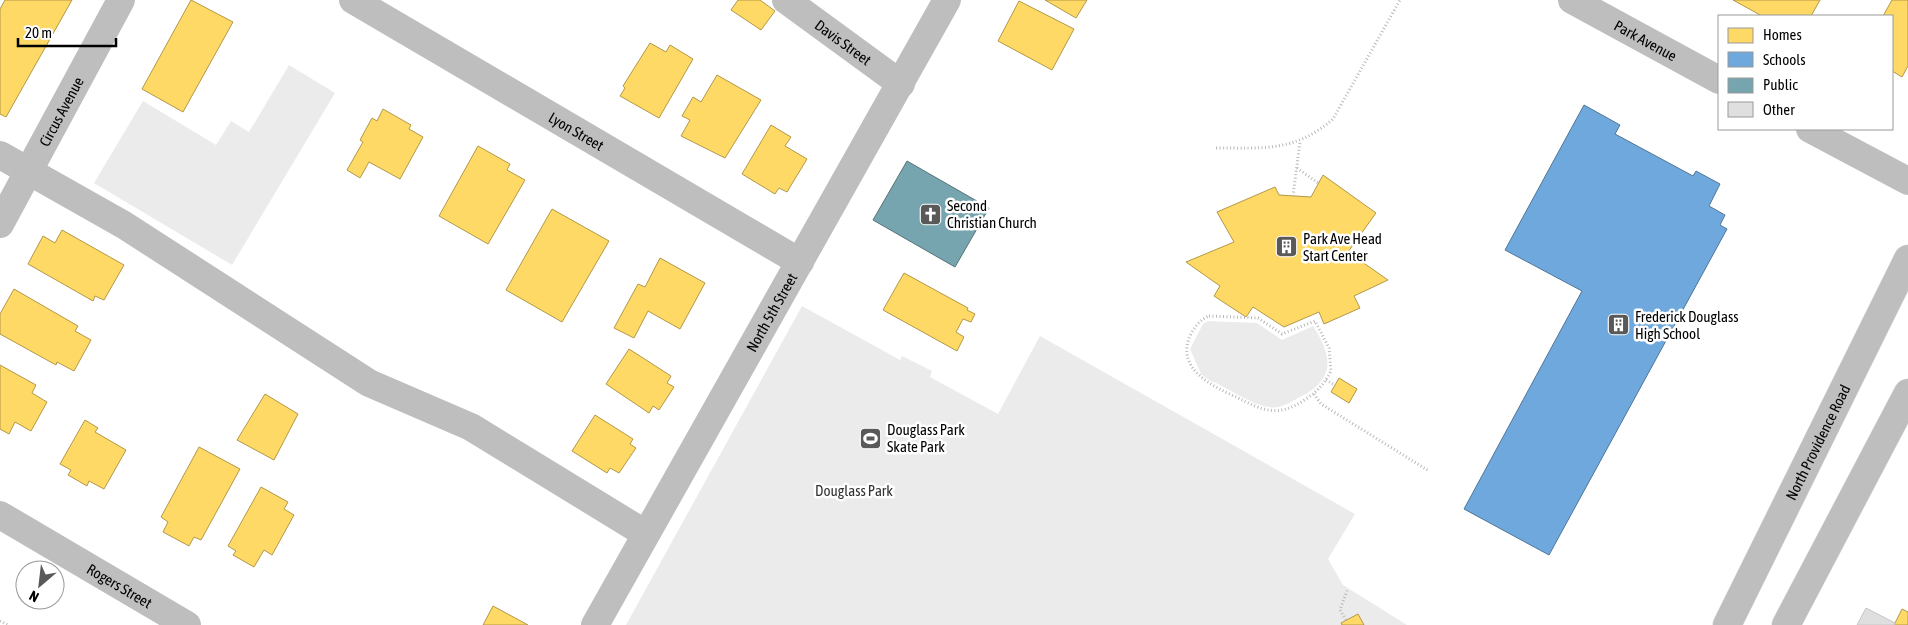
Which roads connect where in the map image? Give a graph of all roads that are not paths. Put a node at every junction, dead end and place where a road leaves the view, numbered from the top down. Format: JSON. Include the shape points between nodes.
{"nodes":[{"id":1,"x":121,"y":0,"type":"edge"},
{"id":2,"x":354,"y":0,"type":"edge"},
{"id":3,"x":786,"y":0,"type":"edge"},
{"id":4,"x":948,"y":0,"type":"edge"},
{"id":5,"x":1572,"y":0,"type":"edge"},
{"id":6,"x":1718,"y":79,"type":"edge"},
{"id":7,"x":901,"y":84,"type":"junction"},
{"id":8,"x":1812,"y":130,"type":"edge"},
{"id":9,"x":0,"y":155,"type":"edge"},
{"id":10,"x":28,"y":171,"type":"junction"},
{"id":11,"x":1908,"y":181,"type":"edge"},
{"id":12,"x":0,"y":224,"type":"edge"},
{"id":13,"x":1908,"y":259,"type":"edge"},
{"id":14,"x":800,"y":262,"type":"junction"},
{"id":15,"x":1908,"y":394,"type":"edge"},
{"id":16,"x":0,"y":515,"type":"edge"},
{"id":17,"x":646,"y":534,"type":"junction"},
{"id":18,"x":187,"y":625,"type":"edge"},
{"id":19,"x":595,"y":625,"type":"edge"},
{"id":20,"x":1727,"y":625,"type":"edge"},
{"id":21,"x":1786,"y":625,"type":"edge"}],
"edges":[{"from":1,"to":10,"type":"street","name":"Circus Avenue"},
{"from":2,"to":14,"type":"street","name":"Lyon Street"},
{"from":3,"to":7,"type":"street","name":"Davis Street"},
{"from":4,"to":7,"type":"street","name":"North 5th Street"},
{"from":5,"to":6,"type":"street","name":"Park Avenue"},
{"from":7,"to":14,"type":"street","name":"North 5th Street"},
{"from":8,"to":11,"type":"street"},
{"from":9,"to":10,"type":"street"},
{"from":10,"to":12,"type":"street","name":"Circus Avenue"},
{"from":10,"to":17,"type":"street","via":[[124,225],[369,383],[471,427]]},
{"from":13,"to":20,"type":"street","name":"North Providence Road"},
{"from":14,"to":17,"type":"street","name":"North 5th Street"},
{"from":15,"to":21,"type":"street"},
{"from":16,"to":18,"type":"street","name":"Rogers Street"},
{"from":17,"to":19,"type":"street","name":"North 5th Street"}]}
